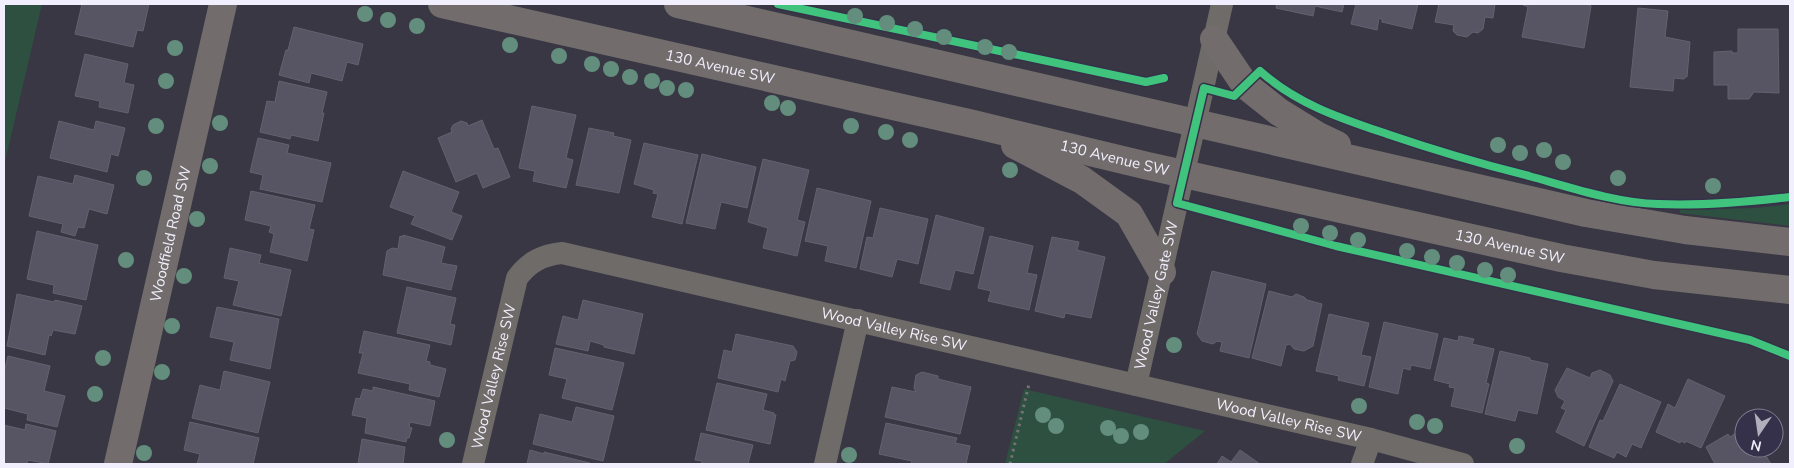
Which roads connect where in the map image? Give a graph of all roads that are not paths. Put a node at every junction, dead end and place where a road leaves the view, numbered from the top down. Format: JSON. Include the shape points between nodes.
{"nodes":[{"id":1,"x":223,"y":4,"type":"edge"},
{"id":2,"x":442,"y":4,"type":"edge"},
{"id":3,"x":678,"y":4,"type":"edge"},
{"id":4,"x":1222,"y":4,"type":"edge"},
{"id":5,"x":1214,"y":39,"type":"junction"},
{"id":6,"x":973,"y":124,"type":"junction"},
{"id":7,"x":1193,"y":135,"type":"junction"},
{"id":8,"x":1375,"y":164,"type":"junction"},
{"id":9,"x":1184,"y":174,"type":"junction"},
{"id":10,"x":1790,"y":242,"type":"edge"},
{"id":11,"x":1162,"y":272,"type":"junction"},
{"id":12,"x":1790,"y":290,"type":"edge"},
{"id":13,"x":858,"y":320,"type":"junction"},
{"id":14,"x":1136,"y":385,"type":"junction"},
{"id":15,"x":1371,"y":438,"type":"junction"},
{"id":16,"x":118,"y":464,"type":"edge"},
{"id":17,"x":473,"y":464,"type":"edge"},
{"id":18,"x":825,"y":464,"type":"edge"},
{"id":19,"x":1362,"y":464,"type":"edge"},
{"id":20,"x":1463,"y":464,"type":"edge"}],
"edges":[{"from":1,"to":16,"type":"street","name":"Woodfield Road SW"},
{"from":2,"to":6,"type":"street","name":"130 Avenue SW"},
{"from":3,"to":7,"type":"street"},
{"from":4,"to":5,"type":"street","name":"Wood Valley Gate SW"},
{"from":5,"to":7,"type":"street","name":"Wood Valley Gate SW"},
{"from":5,"to":8,"type":"street","via":[[1245,86],[1318,136]]},
{"from":6,"to":9,"type":"street","name":"130 Avenue SW"},
{"from":6,"to":11,"type":"street","via":[[1082,180],[1129,214]]},
{"from":7,"to":8,"type":"street"},
{"from":7,"to":9,"type":"street","name":"Wood Valley Gate SW"},
{"from":8,"to":10,"type":"street","via":[[1586,213],[1685,230]]},
{"from":9,"to":11,"type":"street","name":"Wood Valley Gate SW"},
{"from":9,"to":12,"type":"street","name":"130 Avenue SW","via":[[1594,264],[1687,280]]},
{"from":11,"to":14,"type":"street","name":"Wood Valley Gate SW"},
{"from":13,"to":14,"type":"street","name":"Wood Valley Rise SW"},
{"from":13,"to":17,"type":"street","name":"Wood Valley Rise SW","via":[[562,253],[542,256],[517,278]]},
{"from":13,"to":18,"type":"street"},
{"from":14,"to":15,"type":"street","name":"Wood Valley Rise SW"},
{"from":15,"to":19,"type":"street"},
{"from":15,"to":20,"type":"street","name":"Wood Valley Rise SW"}]}
